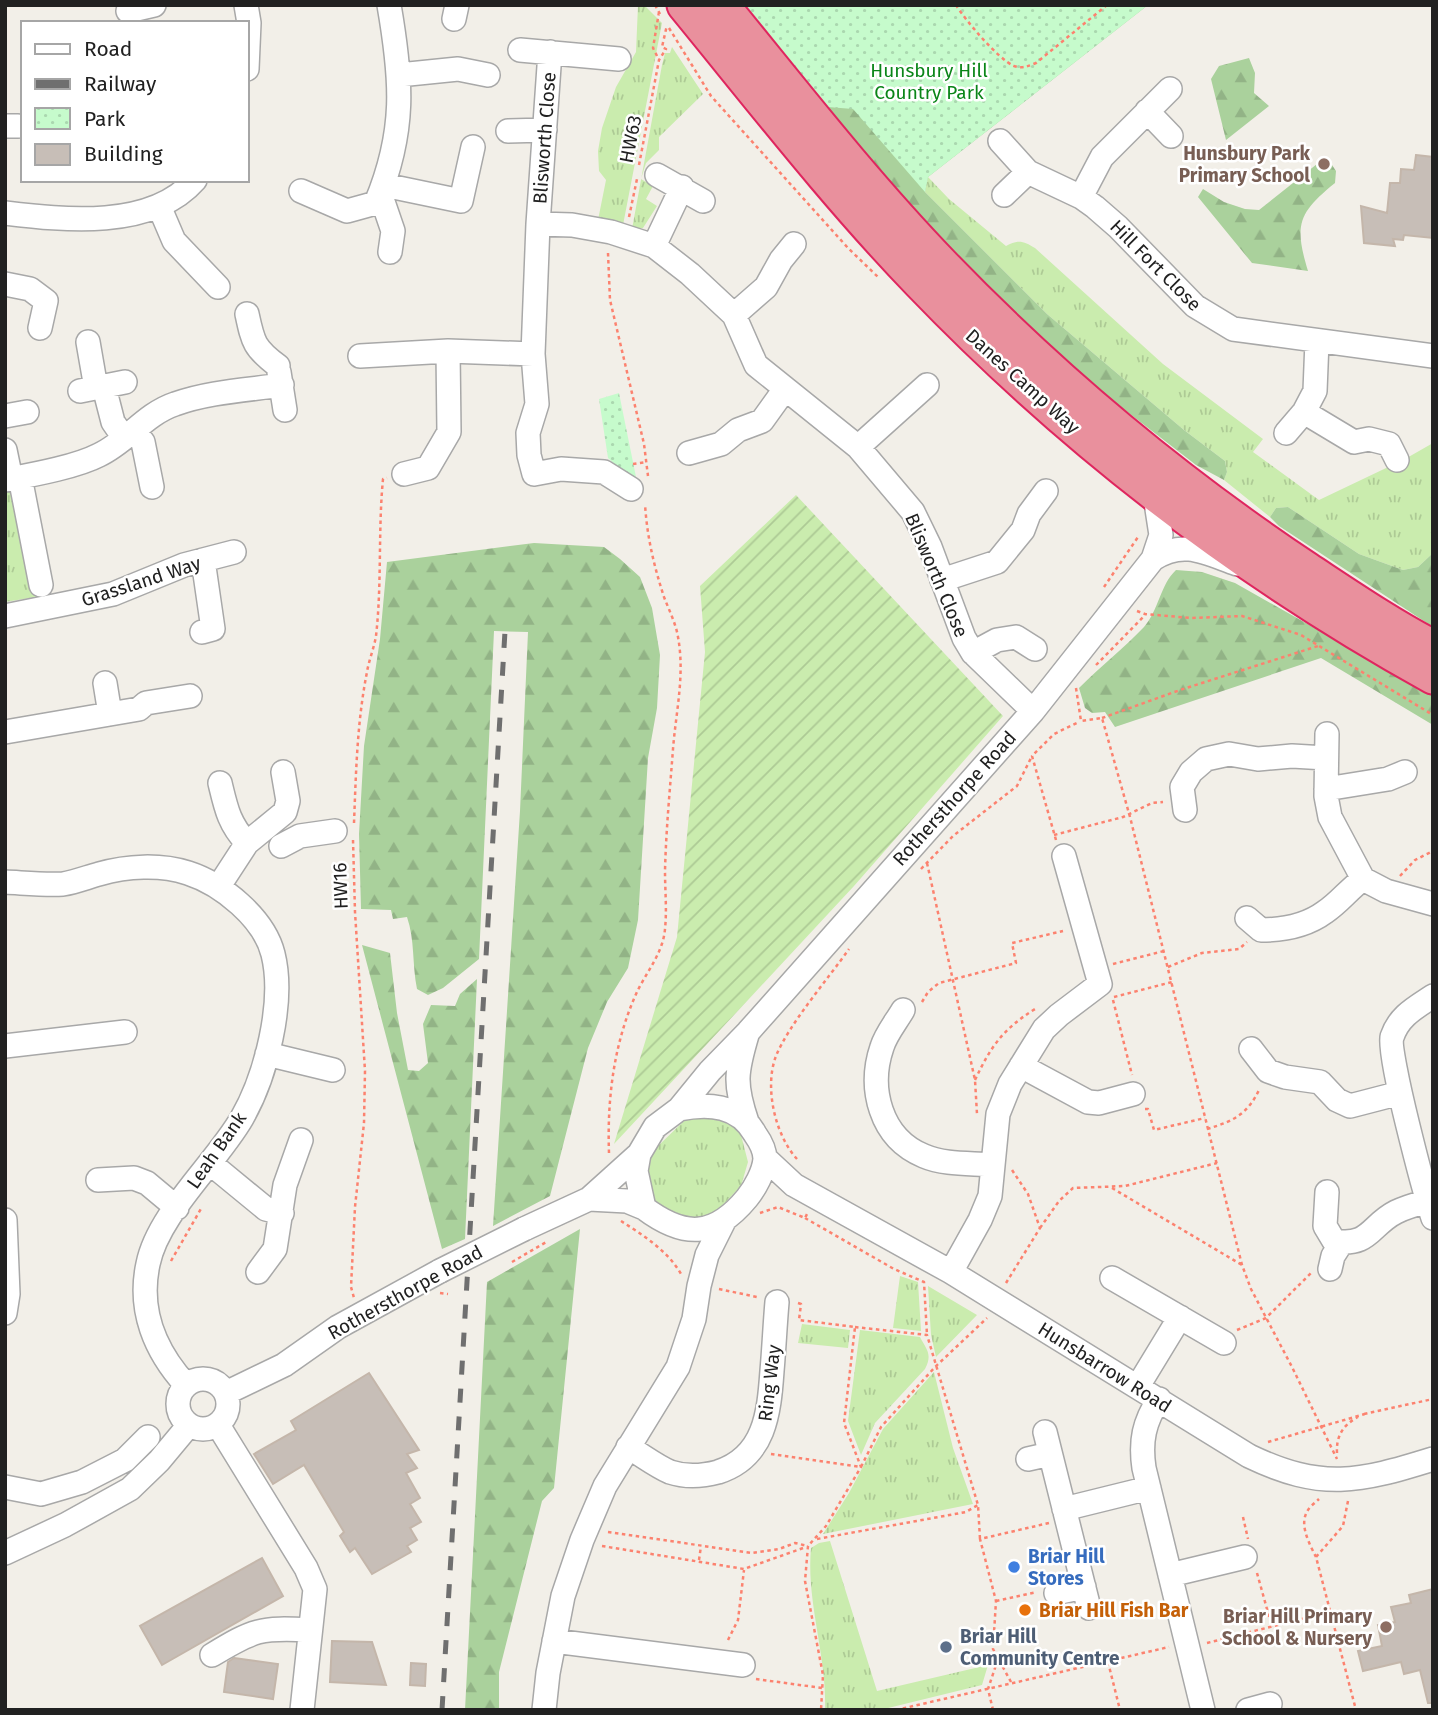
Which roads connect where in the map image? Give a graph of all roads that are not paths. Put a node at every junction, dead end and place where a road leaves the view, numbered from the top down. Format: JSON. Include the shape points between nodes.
{"nodes":[{"id":1,"x":154,"y":5,"type":"edge"},
{"id":2,"x":246,"y":5,"type":"edge"},
{"id":3,"x":389,"y":5,"type":"edge"},
{"id":4,"x":722,"y":5,"type":"edge"},
{"id":5,"x":126,"y":13,"type":"edge"},
{"id":6,"x":670,"y":14,"type":"edge"},
{"id":7,"x":248,"y":46,"type":"edge"},
{"id":8,"x":520,"y":50,"type":"dead end"},
{"id":9,"x":550,"y":52,"type":"junction"},
{"id":10,"x":619,"y":59,"type":"dead end"},
{"id":11,"x":399,"y":75,"type":"junction"},
{"id":12,"x":488,"y":75,"type":"dead end"},
{"id":13,"x":1170,"y":89,"type":"dead end"},
{"id":14,"x":1147,"y":111,"type":"junction"},
{"id":15,"x":545,"y":130,"type":"junction"},
{"id":16,"x":508,"y":131,"type":"dead end"},
{"id":17,"x":1171,"y":136,"type":"dead end"},
{"id":18,"x":1000,"y":141,"type":"dead end"},
{"id":19,"x":473,"y":147,"type":"dead end"},
{"id":20,"x":1028,"y":172,"type":"junction"},
{"id":21,"x":657,"y":175,"type":"dead end"},
{"id":22,"x":193,"y":182,"type":"edge"},
{"id":23,"x":300,"y":191,"type":"dead end"},
{"id":24,"x":679,"y":192,"type":"junction"},
{"id":25,"x":380,"y":194,"type":"junction"},
{"id":26,"x":1004,"y":195,"type":"dead end"},
{"id":27,"x":1081,"y":197,"type":"junction"},
{"id":28,"x":703,"y":201,"type":"dead end"},
{"id":29,"x":159,"y":206,"type":"junction"},
{"id":30,"x":5,"y":213,"type":"edge"},
{"id":31,"x":538,"y":224,"type":"junction"},
{"id":32,"x":794,"y":244,"type":"dead end"},
{"id":33,"x":654,"y":246,"type":"junction"},
{"id":34,"x":390,"y":252,"type":"dead end"},
{"id":35,"x":5,"y":284,"type":"edge"},
{"id":36,"x":206,"y":284,"type":"dead end"},
{"id":37,"x":247,"y":314,"type":"dead end"},
{"id":38,"x":734,"y":315,"type":"junction"},
{"id":39,"x":40,"y":328,"type":"dead end"},
{"id":40,"x":1317,"y":341,"type":"junction"},
{"id":41,"x":88,"y":342,"type":"dead end"},
{"id":42,"x":448,"y":351,"type":"junction"},
{"id":43,"x":533,"y":354,"type":"junction"},
{"id":44,"x":360,"y":356,"type":"dead end"},
{"id":45,"x":1433,"y":356,"type":"edge"},
{"id":46,"x":279,"y":368,"type":"junction"},
{"id":47,"x":927,"y":385,"type":"dead end"},
{"id":48,"x":785,"y":389,"type":"junction"},
{"id":49,"x":285,"y":411,"type":"dead end"},
{"id":50,"x":1304,"y":412,"type":"junction"},
{"id":51,"x":1286,"y":433,"type":"dead end"},
{"id":52,"x":128,"y":434,"type":"junction"},
{"id":53,"x":858,"y":447,"type":"junction"},
{"id":54,"x":5,"y":450,"type":"edge"},
{"id":55,"x":689,"y":453,"type":"dead end"},
{"id":56,"x":1397,"y":460,"type":"dead end"},
{"id":57,"x":404,"y":474,"type":"road end"},
{"id":58,"x":12,"y":479,"type":"edge"},
{"id":59,"x":152,"y":487,"type":"dead end"},
{"id":60,"x":641,"y":490,"type":"road end"},
{"id":61,"x":1046,"y":491,"type":"dead end"},
{"id":62,"x":1156,"y":496,"type":"junction"},
{"id":63,"x":234,"y":552,"type":"dead end"},
{"id":64,"x":1153,"y":559,"type":"junction"},
{"id":65,"x":203,"y":560,"type":"junction"},
{"id":66,"x":1257,"y":570,"type":"junction"},
{"id":67,"x":942,"y":580,"type":"junction"},
{"id":68,"x":41,"y":585,"type":"dead end"},
{"id":69,"x":5,"y":616,"type":"edge"},
{"id":70,"x":202,"y":632,"type":"dead end"},
{"id":71,"x":1433,"y":647,"type":"edge"},
{"id":72,"x":1035,"y":649,"type":"dead end"},
{"id":73,"x":973,"y":653,"type":"junction"},
{"id":74,"x":1433,"y":677,"type":"edge"},
{"id":75,"x":105,"y":683,"type":"dead end"},
{"id":76,"x":190,"y":696,"type":"dead end"},
{"id":77,"x":1033,"y":711,"type":"junction"},
{"id":78,"x":110,"y":714,"type":"junction"},
{"id":79,"x":5,"y":732,"type":"edge"},
{"id":80,"x":1327,"y":734,"type":"dead end"},
{"id":81,"x":1326,"y":758,"type":"junction"},
{"id":82,"x":283,"y":772,"type":"dead end"},
{"id":83,"x":1405,"y":772,"type":"dead end"},
{"id":84,"x":220,"y":783,"type":"dead end"},
{"id":85,"x":1326,"y":789,"type":"junction"},
{"id":86,"x":1184,"y":805,"type":"road end"},
{"id":87,"x":335,"y":831,"type":"dead end"},
{"id":88,"x":278,"y":842,"type":"junction"},
{"id":89,"x":247,"y":843,"type":"junction"},
{"id":90,"x":1059,"y":846,"type":"road end"},
{"id":91,"x":1363,"y":879,"type":"junction"},
{"id":92,"x":5,"y":882,"type":"edge"},
{"id":93,"x":219,"y":886,"type":"junction"},
{"id":94,"x":1433,"y":904,"type":"edge"},
{"id":95,"x":1254,"y":924,"type":"road end"},
{"id":96,"x":1433,"y":996,"type":"edge"},
{"id":97,"x":903,"y":1010,"type":"road end"},
{"id":98,"x":125,"y":1032,"type":"dead end"},
{"id":99,"x":748,"y":1032,"type":"junction"},
{"id":100,"x":5,"y":1046,"type":"edge"},
{"id":101,"x":1251,"y":1049,"type":"dead end"},
{"id":102,"x":267,"y":1054,"type":"junction"},
{"id":103,"x":1021,"y":1066,"type":"junction"},
{"id":104,"x":333,"y":1070,"type":"dead end"},
{"id":105,"x":1400,"y":1093,"type":"junction"},
{"id":106,"x":1133,"y":1094,"type":"road end"},
{"id":107,"x":679,"y":1109,"type":"junction"},
{"id":108,"x":747,"y":1122,"type":"junction"},
{"id":109,"x":301,"y":1140,"type":"dead end"},
{"id":110,"x":1423,"y":1140,"type":"edge"},
{"id":111,"x":639,"y":1154,"type":"junction"},
{"id":112,"x":765,"y":1158,"type":"junction"},
{"id":113,"x":210,"y":1163,"type":"junction"},
{"id":114,"x":1002,"y":1167,"type":"junction"},
{"id":115,"x":799,"y":1176,"type":"junction"},
{"id":116,"x":98,"y":1180,"type":"dead end"},
{"id":117,"x":753,"y":1190,"type":"junction"},
{"id":118,"x":1326,"y":1192,"type":"dead end"},
{"id":119,"x":589,"y":1199,"type":"junction"},
{"id":120,"x":177,"y":1208,"type":"junction"},
{"id":121,"x":644,"y":1208,"type":"junction"},
{"id":122,"x":1430,"y":1210,"type":"edge"},
{"id":123,"x":282,"y":1213,"type":"junction"},
{"id":124,"x":725,"y":1219,"type":"junction"},
{"id":125,"x":5,"y":1220,"type":"edge"},
{"id":126,"x":678,"y":1228,"type":"junction"},
{"id":127,"x":1342,"y":1242,"type":"junction"},
{"id":128,"x":1330,"y":1269,"type":"road end"},
{"id":129,"x":258,"y":1272,"type":"dead end"},
{"id":130,"x":951,"y":1272,"type":"junction"},
{"id":131,"x":1112,"y":1278,"type":"dead end"},
{"id":132,"x":707,"y":1287,"type":"junction"},
{"id":133,"x":777,"y":1302,"type":"road end"},
{"id":134,"x":5,"y":1313,"type":"edge"},
{"id":135,"x":1180,"y":1317,"type":"junction"},
{"id":136,"x":1219,"y":1340,"type":"road end"},
{"id":137,"x":186,"y":1385,"type":"junction"},
{"id":138,"x":1138,"y":1386,"type":"junction"},
{"id":139,"x":226,"y":1393,"type":"junction"},
{"id":140,"x":1159,"y":1399,"type":"junction"},
{"id":141,"x":218,"y":1424,"type":"junction"},
{"id":142,"x":189,"y":1425,"type":"junction"},
{"id":143,"x":1045,"y":1432,"type":"dead end"},
{"id":144,"x":148,"y":1437,"type":"dead end"},
{"id":145,"x":628,"y":1447,"type":"junction"},
{"id":146,"x":1433,"y":1459,"type":"edge"},
{"id":147,"x":5,"y":1487,"type":"edge"},
{"id":148,"x":1149,"y":1488,"type":"junction"},
{"id":149,"x":1065,"y":1513,"type":"junction"},
{"id":150,"x":5,"y":1553,"type":"edge"},
{"id":151,"x":1245,"y":1557,"type":"dead end"},
{"id":152,"x":1170,"y":1576,"type":"junction"},
{"id":153,"x":1056,"y":1593,"type":"road end"},
{"id":154,"x":309,"y":1630,"type":"junction"},
{"id":155,"x":554,"y":1641,"type":"junction"},
{"id":156,"x":212,"y":1655,"type":"dead end"},
{"id":157,"x":732,"y":1656,"type":"road end"},
{"id":158,"x":302,"y":1710,"type":"edge"},
{"id":159,"x":544,"y":1710,"type":"edge"},
{"id":160,"x":1203,"y":1710,"type":"edge"}],
"edges":[{"from":1,"to":5,"type":"street"},
{"from":2,"to":7,"type":"street"},
{"from":3,"to":11,"type":"street"},
{"from":4,"to":71,"type":"highway","name":"Danes Camp Way","via":[[868,183],[1027,349],[1212,503]]},
{"from":6,"to":62,"type":"highway","name":"Danes Camp Way","via":[[994,358]]},
{"from":8,"to":9,"type":"street","name":"Blisworth Close"},
{"from":9,"to":10,"type":"street","name":"Blisworth Close"},
{"from":9,"to":15,"type":"street","name":"Blisworth Close"},
{"from":11,"to":12,"type":"street","via":[[458,69]]},
{"from":11,"to":25,"type":"street","via":[[397,131]]},
{"from":13,"to":14,"type":"street"},
{"from":14,"to":17,"type":"street"},
{"from":14,"to":27,"type":"street","via":[[1102,157]]},
{"from":15,"to":16,"type":"street"},
{"from":15,"to":31,"type":"street","name":"Blisworth Close"},
{"from":18,"to":20,"type":"street","name":"Hill Fort Close"},
{"from":19,"to":25,"type":"street","via":[[461,201],[412,192]]},
{"from":20,"to":26,"type":"street"},
{"from":20,"to":27,"type":"street","name":"Hill Fort Close"},
{"from":21,"to":24,"type":"street"},
{"from":22,"to":29,"type":"street"},
{"from":23,"to":25,"type":"street","via":[[347,211]]},
{"from":24,"to":28,"type":"street"},
{"from":24,"to":33,"type":"street"},
{"from":25,"to":34,"type":"street","via":[[393,231]]},
{"from":27,"to":40,"type":"street","name":"Hill Fort Close","via":[[1211,318],[1233,329]]},
{"from":29,"to":30,"type":"street","via":[[92,219]]},
{"from":29,"to":36,"type":"street","via":[[174,241]]},
{"from":31,"to":33,"type":"street","name":"Blisworth Close","via":[[572,225]]},
{"from":31,"to":43,"type":"street","name":"Blisworth Close"},
{"from":32,"to":38,"type":"street","via":[[766,287]]},
{"from":33,"to":38,"type":"street","name":"Blisworth Close"},
{"from":35,"to":39,"type":"street","via":[[30,289],[46,301]]},
{"from":37,"to":46,"type":"street","via":[[254,344]]},
{"from":38,"to":48,"type":"street","name":"Blisworth Close","via":[[756,365]]},
{"from":40,"to":45,"type":"street","name":"Hill Fort Close"},
{"from":40,"to":50,"type":"street","via":[[1315,391]]},
{"from":41,"to":52,"type":"street","via":[[113,422]]},
{"from":42,"to":43,"type":"street"},
{"from":42,"to":44,"type":"street"},
{"from":42,"to":57,"type":"street","via":[[449,432],[428,468]]},
{"from":43,"to":60,"type":"street","name":"Blisworth Close","via":[[537,404],[527,433],[534,474],[561,469],[604,472]]},
{"from":46,"to":49,"type":"street"},
{"from":46,"to":52,"type":"street","via":[[173,404]]},
{"from":47,"to":53,"type":"street"},
{"from":48,"to":53,"type":"street","name":"Blisworth Close"},
{"from":48,"to":55,"type":"street","via":[[762,421],[738,430],[721,444]]},
{"from":50,"to":51,"type":"street"},
{"from":50,"to":56,"type":"street","via":[[1354,442],[1369,439],[1389,444]]},
{"from":52,"to":58,"type":"street","via":[[101,455]]},
{"from":52,"to":59,"type":"street","via":[[143,442]]},
{"from":53,"to":67,"type":"street","name":"Blisworth Close","via":[[913,512]]},
{"from":54,"to":58,"type":"street"},
{"from":58,"to":68,"type":"street"},
{"from":61,"to":67,"type":"street","via":[[997,562]]},
{"from":62,"to":64,"type":"street","name":"Rothersthorpe Road","via":[[1161,535]]},
{"from":62,"to":66,"type":"highway","name":"Danes Camp Way"},
{"from":63,"to":65,"type":"street","name":"Grassland Way"},
{"from":64,"to":66,"type":"street","via":[[1166,551],[1188,548]]},
{"from":64,"to":77,"type":"street","name":"Rothersthorpe Road"},
{"from":65,"to":69,"type":"street","name":"Grassland Way","via":[[113,594]]},
{"from":65,"to":70,"type":"street","via":[[213,629]]},
{"from":66,"to":74,"type":"highway","name":"Danes Camp Way"},
{"from":67,"to":73,"type":"street","name":"Blisworth Close"},
{"from":72,"to":73,"type":"street","via":[[1016,637],[997,640]]},
{"from":73,"to":77,"type":"street","name":"Blisworth Close"},
{"from":75,"to":78,"type":"street"},
{"from":76,"to":78,"type":"street"},
{"from":77,"to":99,"type":"street","name":"Rothersthorpe Road"},
{"from":78,"to":79,"type":"street"},
{"from":80,"to":81,"type":"street"},
{"from":81,"to":85,"type":"street"},
{"from":81,"to":86,"type":"street","via":[[1258,759],[1229,754],[1206,760],[1182,787]]},
{"from":82,"to":88,"type":"street","via":[[288,801]]},
{"from":83,"to":85,"type":"street"},
{"from":84,"to":89,"type":"street","via":[[227,813]]},
{"from":85,"to":91,"type":"street","via":[[1330,817]]},
{"from":87,"to":88,"type":"street"},
{"from":88,"to":89,"type":"street"},
{"from":89,"to":93,"type":"street"},
{"from":90,"to":103,"type":"street","via":[[1100,984],[1044,1029]]},
{"from":91,"to":94,"type":"street","via":[[1386,891]]},
{"from":91,"to":95,"type":"street","via":[[1326,912],[1307,922],[1279,930]]},
{"from":92,"to":93,"type":"street","name":"Leah Bank","via":[[66,883],[131,868],[162,868]]},
{"from":93,"to":102,"type":"street","name":"Leah Bank","via":[[244,907],[273,953],[275,1011]]},
{"from":96,"to":105,"type":"street","via":[[1403,1016],[1391,1040]]},
{"from":97,"to":114,"type":"street","via":[[883,1044],[876,1067],[880,1110],[890,1129],[924,1156]]},
{"from":98,"to":100,"type":"street"},
{"from":99,"to":107,"type":"street","name":"Rothersthorpe Road"},
{"from":99,"to":108,"type":"street","name":"Rothersthorpe Road","via":[[737,1069],[738,1096]]},
{"from":101,"to":105,"type":"street","via":[[1268,1071],[1320,1082],[1337,1100],[1350,1105]]},
{"from":102,"to":104,"type":"street"},
{"from":102,"to":113,"type":"street","name":"Leah Bank","via":[[242,1118]]},
{"from":103,"to":106,"type":"street","via":[[1087,1102]]},
{"from":103,"to":114,"type":"street","via":[[998,1114]]},
{"from":105,"to":110,"type":"street"},
{"from":107,"to":108,"type":"street","via":[[719,1107]]},
{"from":107,"to":111,"type":"street","name":"Rothersthorpe Road","via":[[655,1127]]},
{"from":108,"to":112,"type":"street","name":"Rothersthorpe Road"},
{"from":109,"to":123,"type":"street","via":[[285,1185]]},
{"from":110,"to":122,"type":"street"},
{"from":111,"to":119,"type":"street","name":"Rothersthorpe Road"},
{"from":111,"to":121,"type":"street","via":[[636,1171]]},
{"from":112,"to":115,"type":"street","name":"Hunsbarrow Road"},
{"from":112,"to":117,"type":"street"},
{"from":113,"to":120,"type":"street","name":"Leah Bank"},
{"from":113,"to":123,"type":"street","via":[[266,1209]]},
{"from":114,"to":130,"type":"street"},
{"from":115,"to":117,"type":"street"},
{"from":115,"to":130,"type":"street","name":"Hunsbarrow Road"},
{"from":116,"to":120,"type":"street","via":[[134,1178]]},
{"from":117,"to":124,"type":"street"},
{"from":118,"to":127,"type":"street","via":[[1325,1226],[1334,1241]]},
{"from":119,"to":121,"type":"street","via":[[627,1201]]},
{"from":119,"to":139,"type":"street","name":"Rothersthorpe Road","bridge":true,"via":[[440,1271],[360,1314],[284,1365]]},
{"from":120,"to":137,"type":"street","name":"Leah Bank","via":[[162,1228],[148,1263],[145,1303],[159,1350]]},
{"from":121,"to":126,"type":"street"},
{"from":122,"to":127,"type":"street","via":[[1397,1211],[1379,1222],[1372,1233]]},
{"from":123,"to":129,"type":"street","via":[[275,1249]]},
{"from":124,"to":126,"type":"street","via":[[712,1227]]},
{"from":124,"to":132,"type":"street","via":[[707,1255]]},
{"from":125,"to":134,"type":"street"},
{"from":126,"to":132,"type":"street"},
{"from":127,"to":128,"type":"street"},
{"from":130,"to":138,"type":"street","name":"Hunsbarrow Road"},
{"from":131,"to":135,"type":"street"},
{"from":132,"to":145,"type":"street","via":[[678,1367]]},
{"from":133,"to":145,"type":"street","name":"Ring Way","via":[[769,1411],[750,1451],[732,1467],[689,1475],[670,1472]]},
{"from":135,"to":136,"type":"street"},
{"from":135,"to":138,"type":"street"},
{"from":137,"to":139,"type":"street","via":[[203,1378],[213,1380]]},
{"from":137,"to":142,"type":"street","via":[[177,1406]]},
{"from":138,"to":140,"type":"street","name":"Hunsbarrow Road"},
{"from":139,"to":141,"type":"street","via":[[228,1410]]},
{"from":140,"to":146,"type":"street","name":"Hunsbarrow Road","via":[[1276,1469],[1323,1480],[1365,1478]]},
{"from":140,"to":148,"type":"street","via":[[1142,1433]]},
{"from":141,"to":142,"type":"street","via":[[209,1429]]},
{"from":141,"to":154,"type":"street","via":[[306,1568],[315,1589]]},
{"from":142,"to":150,"type":"street","via":[[130,1489]]},
{"from":143,"to":149,"type":"street","via":[[1039,1457]]},
{"from":144,"to":147,"type":"street","via":[[125,1460],[82,1482],[41,1494]]},
{"from":145,"to":155,"type":"street","via":[[585,1533],[563,1596]]},
{"from":148,"to":149,"type":"street"},
{"from":148,"to":152,"type":"street"},
{"from":149,"to":153,"type":"street","via":[[1086,1597]]},
{"from":151,"to":152,"type":"street"},
{"from":152,"to":160,"type":"street"},
{"from":154,"to":156,"type":"street","via":[[256,1631]]},
{"from":154,"to":158,"type":"street"},
{"from":155,"to":157,"type":"street"},
{"from":155,"to":159,"type":"street"}]}
